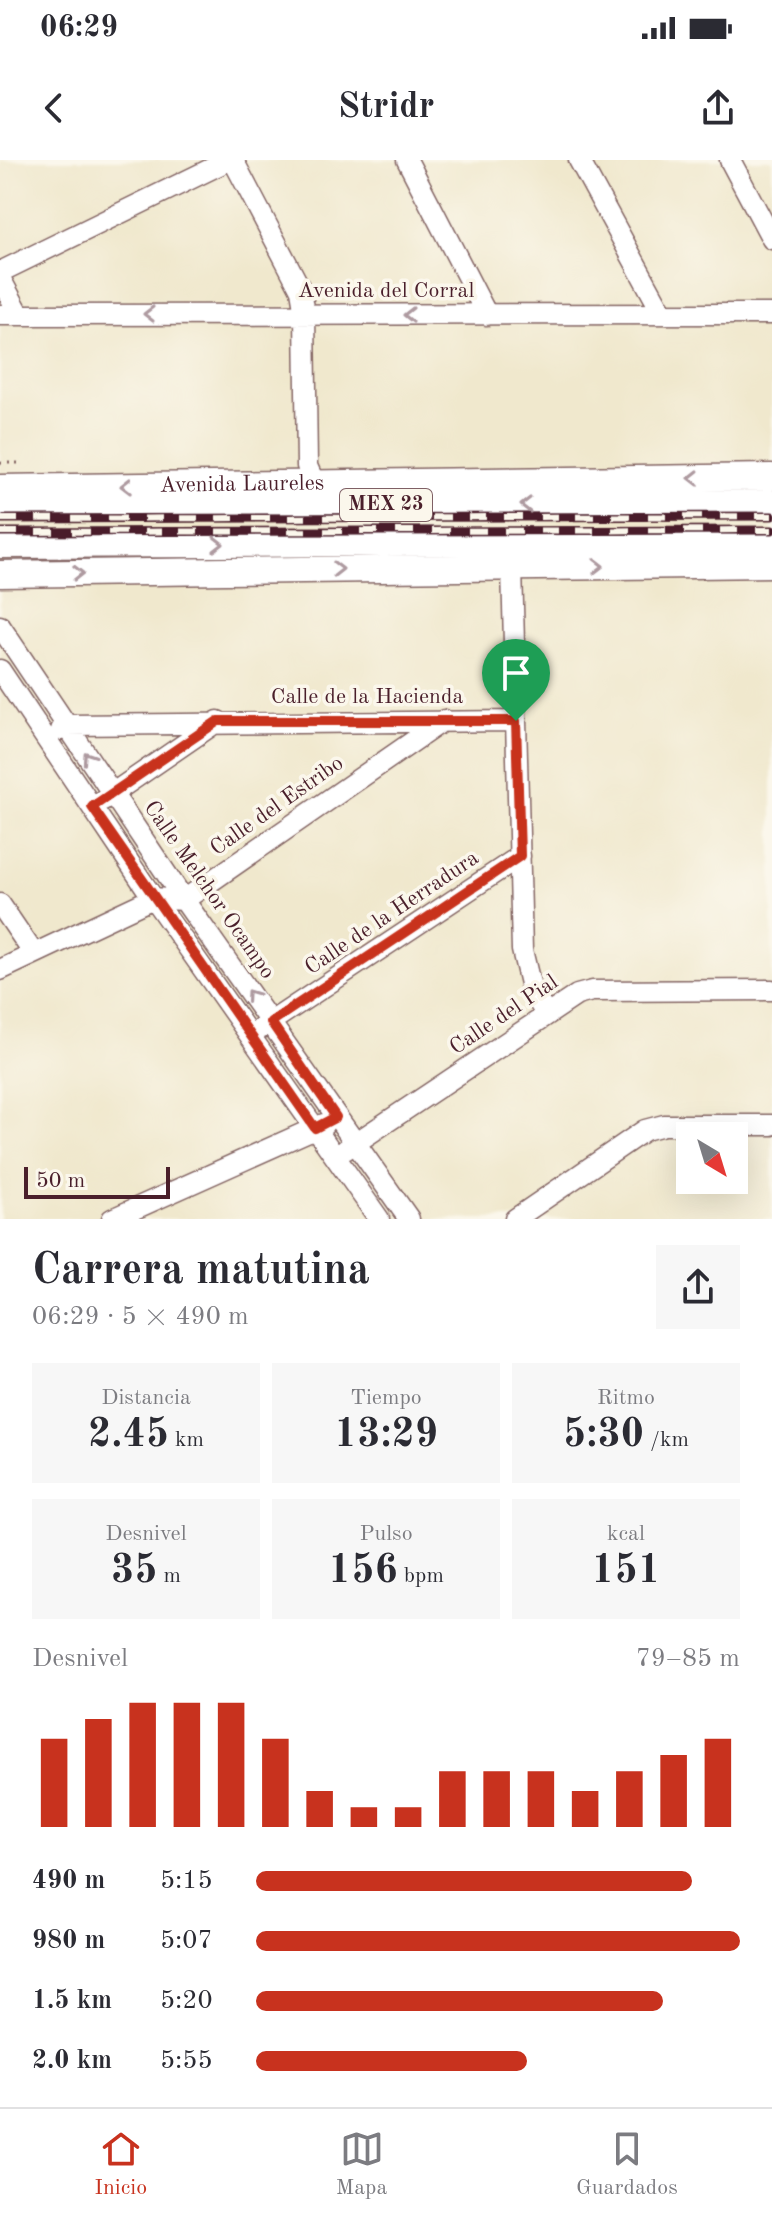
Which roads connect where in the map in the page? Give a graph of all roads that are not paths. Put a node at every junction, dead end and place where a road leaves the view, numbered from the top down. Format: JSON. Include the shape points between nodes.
{"nodes":[{"id":1,"x":231,"y":160,"type":"edge"},
{"id":2,"x":407,"y":160,"type":"edge"},
{"id":3,"x":579,"y":160,"type":"edge"},
{"id":4,"x":730,"y":160,"type":"edge"},
{"id":5,"x":772,"y":239,"type":"edge"},
{"id":6,"x":0,"y":275,"type":"edge"},
{"id":7,"x":305,"y":314,"type":"junction"},
{"id":8,"x":663,"y":314,"type":"junction"},
{"id":9,"x":772,"y":314,"type":"edge"},
{"id":10,"x":10,"y":315,"type":"edge"},
{"id":11,"x":487,"y":315,"type":"junction"},
{"id":12,"x":772,"y":477,"type":"edge"},
{"id":13,"x":315,"y":484,"type":"junction"},
{"id":14,"x":0,"y":488,"type":"edge"},
{"id":15,"x":772,"y":503,"type":"edge"},
{"id":16,"x":0,"y":508,"type":"edge"},
{"id":17,"x":772,"y":541,"type":"edge"},
{"id":18,"x":0,"y":545,"type":"edge"},
{"id":19,"x":772,"y":564,"type":"edge"},
{"id":20,"x":512,"y":567,"type":"junction"},
{"id":21,"x":0,"y":574,"type":"edge"},
{"id":22,"x":0,"y":626,"type":"edge"},
{"id":23,"x":0,"y":670,"type":"edge"},
{"id":24,"x":444,"y":720,"type":"junction"},
{"id":25,"x":218,"y":721,"type":"junction"},
{"id":26,"x":516,"y":721,"type":"junction"},
{"id":27,"x":67,"y":725,"type":"junction"},
{"id":28,"x":47,"y":739,"type":"junction"},
{"id":29,"x":112,"y":793,"type":"junction"},
{"id":30,"x":92,"y":807,"type":"junction"},
{"id":31,"x":520,"y":856,"type":"junction"},
{"id":32,"x":153,"y":898,"type":"junction"},
{"id":33,"x":184,"y":900,"type":"junction"},
{"id":34,"x":0,"y":904,"type":"edge"},
{"id":35,"x":34,"y":954,"type":"junction"},
{"id":36,"x":0,"y":970,"type":"edge"},
{"id":37,"x":772,"y":990,"type":"edge"},
{"id":38,"x":547,"y":1015,"type":"junction"},
{"id":39,"x":271,"y":1022,"type":"junction"},
{"id":40,"x":250,"y":1035,"type":"junction"},
{"id":41,"x":336,"y":1117,"type":"junction"},
{"id":42,"x":772,"y":1125,"type":"edge"},
{"id":43,"x":315,"y":1128,"type":"junction"},
{"id":44,"x":356,"y":1143,"type":"junction"},
{"id":45,"x":335,"y":1157,"type":"junction"},
{"id":46,"x":112,"y":1219,"type":"edge"},
{"id":47,"x":379,"y":1219,"type":"edge"},
{"id":48,"x":409,"y":1219,"type":"edge"},
{"id":49,"x":515,"y":1219,"type":"edge"}],
"edges":[{"from":1,"to":6,"type":"street"},
{"from":1,"to":7,"type":"street","via":[[301,290]]},
{"from":2,"to":11,"type":"street"},
{"from":3,"to":8,"type":"street"},
{"from":4,"to":5,"type":"street"},
{"from":6,"to":10,"type":"street"},
{"from":7,"to":10,"type":"street","name":"Avenida del Corral","one_way":true},
{"from":11,"to":7,"type":"street","name":"Avenida del Corral","one_way":true},
{"from":7,"to":13,"type":"street","via":[[307,466]]},
{"from":8,"to":9,"type":"street","name":"Avenida del Corral"},
{"from":8,"to":11,"type":"street","name":"Avenida del Corral"},
{"from":12,"to":13,"type":"main road","name":"Avenida Laureles","one_way":true},
{"from":13,"to":14,"type":"main road","name":"Avenida Laureles","one_way":true},
{"from":15,"to":16,"type":"main road","name":"Avenida Laureles","number":"MEX 23","one_way":true},
{"from":18,"to":17,"type":"main road","number":"MEX 23","one_way":true},
{"from":20,"to":19,"type":"main road","one_way":true},
{"from":21,"to":20,"type":"main road","one_way":true},
{"from":20,"to":26,"type":"street"},
{"from":22,"to":27,"type":"street","name":"Calle Melchor Ocampo"},
{"from":23,"to":28,"type":"street"},
{"from":24,"to":25,"type":"street","name":"Calle de la Hacienda"},
{"from":24,"to":26,"type":"street","name":"Calle de la Hacienda"},
{"from":24,"to":33,"type":"street","name":"Calle del Estribo"},
{"from":25,"to":27,"type":"street","name":"Calle de la Hacienda"},
{"from":25,"to":29,"type":"street"},
{"from":26,"to":31,"type":"street"},
{"from":27,"to":28,"type":"street"},
{"from":29,"to":27,"type":"street","name":"Calle Melchor Ocampo","one_way":true},
{"from":28,"to":30,"type":"street"},
{"from":29,"to":30,"type":"street"},
{"from":29,"to":33,"type":"street","name":"Calle Melchor Ocampo"},
{"from":30,"to":32,"type":"street"},
{"from":31,"to":38,"type":"street","via":[[525,974]]},
{"from":31,"to":39,"type":"street","name":"Calle de la Herradura"},
{"from":32,"to":33,"type":"street"},
{"from":32,"to":35,"type":"street"},
{"from":32,"to":40,"type":"street"},
{"from":39,"to":33,"type":"street","name":"Calle Melchor Ocampo","one_way":true},
{"from":34,"to":35,"type":"street"},
{"from":35,"to":36,"type":"street"},
{"from":37,"to":38,"type":"street","name":"Calle del Pial","via":[[592,991]]},
{"from":38,"to":44,"type":"street","name":"Calle del Pial"},
{"from":39,"to":40,"type":"street","name":"Calle de la Herradura"},
{"from":39,"to":41,"type":"street","name":"Calle Melchor Ocampo"},
{"from":40,"to":43,"type":"street"},
{"from":41,"to":43,"type":"street"},
{"from":41,"to":44,"type":"street","name":"Calle Melchor Ocampo"},
{"from":42,"to":49,"type":"street","via":[[664,1125],[645,1130]]},
{"from":43,"to":45,"type":"street"},
{"from":43,"to":46,"type":"street"},
{"from":44,"to":45,"type":"street","name":"Calle del Pial"},
{"from":44,"to":48,"type":"street","name":"Calle Melchor Ocampo"},
{"from":45,"to":47,"type":"street"}]}
